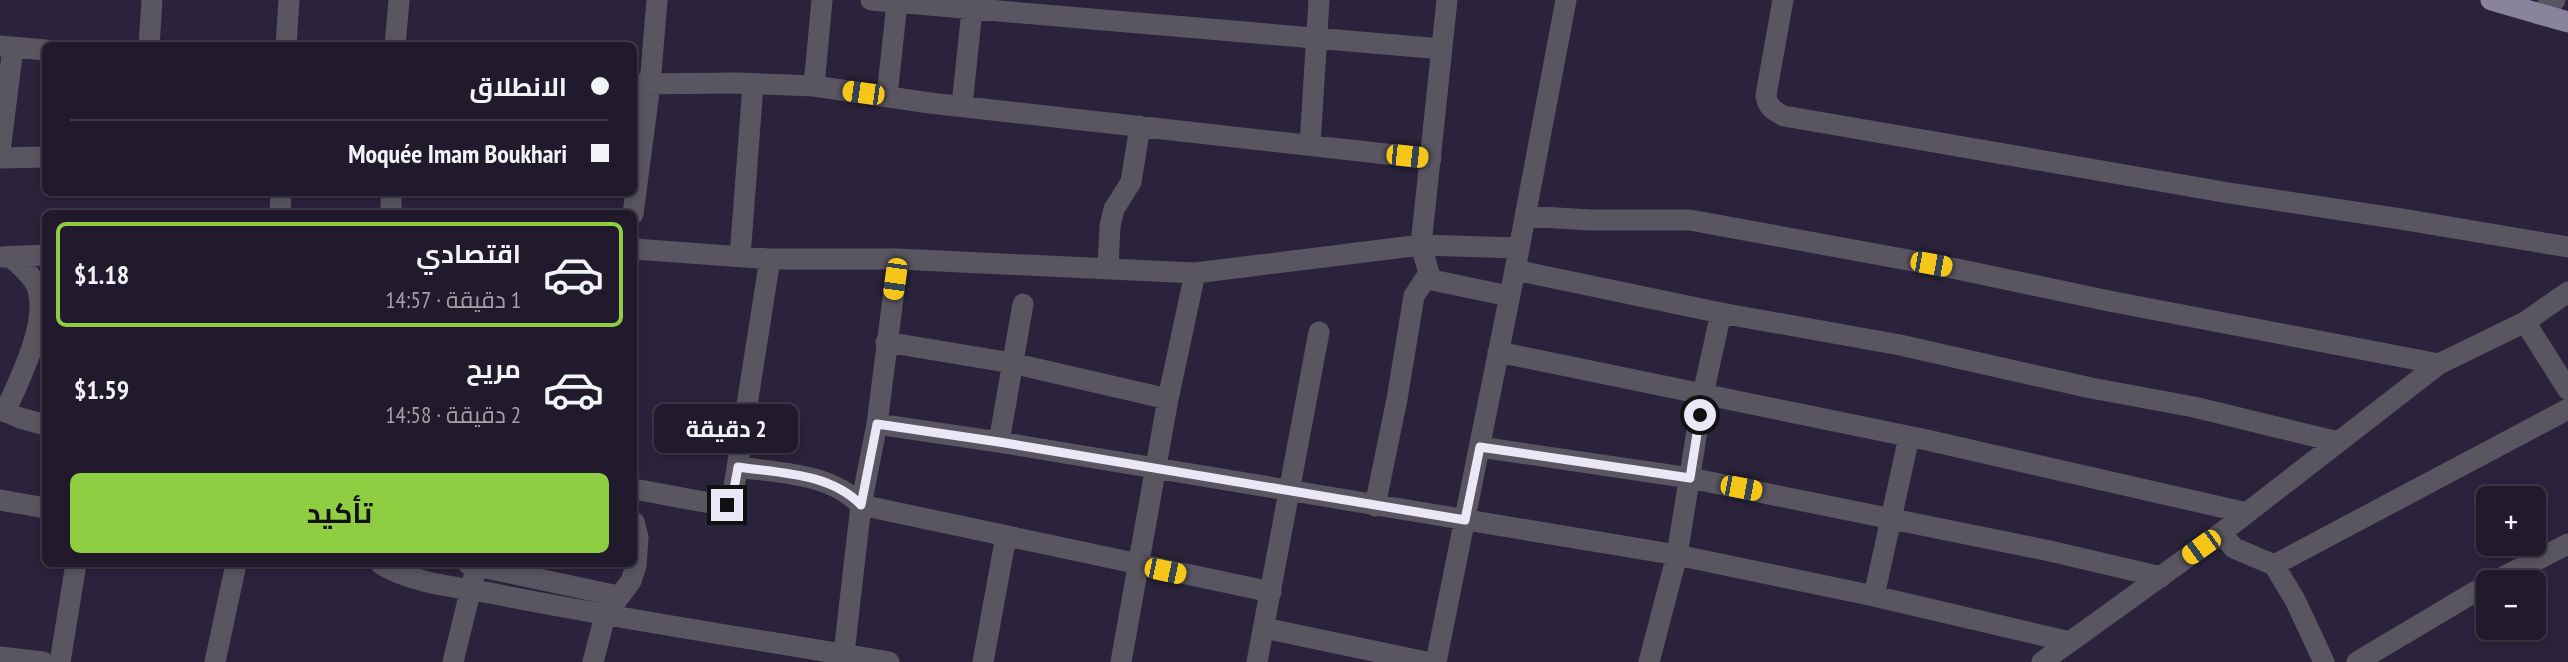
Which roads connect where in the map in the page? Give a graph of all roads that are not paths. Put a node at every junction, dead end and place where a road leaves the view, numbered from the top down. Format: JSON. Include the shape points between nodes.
{"nodes":[{"id":1,"x":152,"y":0,"type":"edge"},
{"id":2,"x":289,"y":0,"type":"edge"},
{"id":3,"x":399,"y":0,"type":"edge"},
{"id":4,"x":657,"y":0,"type":"edge"},
{"id":5,"x":822,"y":0,"type":"edge"},
{"id":6,"x":871,"y":0,"type":"edge"},
{"id":7,"x":1319,"y":0,"type":"edge"},
{"id":8,"x":1447,"y":0,"type":"edge"},
{"id":9,"x":1566,"y":0,"type":"edge"},
{"id":10,"x":1783,"y":0,"type":"edge"},
{"id":11,"x":2490,"y":0,"type":"edge"},
{"id":12,"x":2556,"y":0,"type":"edge"},
{"id":13,"x":897,"y":3,"type":"junction"},
{"id":14,"x":982,"y":7,"type":"edge"},
{"id":15,"x":2539,"y":14,"type":"junction"},
{"id":16,"x":2568,"y":22,"type":"edge"},
{"id":17,"x":1314,"y":39,"type":"junction"},
{"id":18,"x":149,"y":42,"type":"edge"},
{"id":19,"x":286,"y":42,"type":"edge"},
{"id":20,"x":395,"y":42,"type":"edge"},
{"id":21,"x":7,"y":47,"type":"edge"},
{"id":22,"x":1442,"y":49,"type":"junction"},
{"id":23,"x":42,"y":50,"type":"edge"},
{"id":24,"x":642,"y":85,"type":"edge"},
{"id":25,"x":752,"y":85,"type":"junction"},
{"id":26,"x":814,"y":86,"type":"junction"},
{"id":27,"x":887,"y":96,"type":"junction"},
{"id":28,"x":961,"y":106,"type":"junction"},
{"id":29,"x":1140,"y":126,"type":"junction"},
{"id":30,"x":1310,"y":145,"type":"junction"},
{"id":31,"x":0,"y":151,"type":"edge"},
{"id":32,"x":42,"y":157,"type":"edge"},
{"id":33,"x":637,"y":157,"type":"edge"},
{"id":34,"x":0,"y":158,"type":"edge"},
{"id":35,"x":1432,"y":159,"type":"junction"},
{"id":36,"x":1525,"y":216,"type":"junction"},
{"id":37,"x":1421,"y":246,"type":"junction"},
{"id":38,"x":2568,"y":247,"type":"edge"},
{"id":39,"x":1518,"y":248,"type":"junction"},
{"id":40,"x":637,"y":249,"type":"edge"},
{"id":41,"x":42,"y":255,"type":"edge"},
{"id":42,"x":5,"y":257,"type":"edge"},
{"id":43,"x":740,"y":257,"type":"junction"},
{"id":44,"x":770,"y":259,"type":"junction"},
{"id":45,"x":898,"y":259,"type":"junction"},
{"id":46,"x":1108,"y":268,"type":"junction"},
{"id":47,"x":1515,"y":270,"type":"junction"},
{"id":48,"x":1195,"y":273,"type":"junction"},
{"id":49,"x":1427,"y":279,"type":"junction"},
{"id":50,"x":2568,"y":292,"type":"edge"},
{"id":51,"x":1509,"y":296,"type":"junction"},
{"id":52,"x":1023,"y":304,"type":"dead end"},
{"id":53,"x":1721,"y":313,"type":"junction"},
{"id":54,"x":2525,"y":322,"type":"junction"},
{"id":55,"x":1319,"y":332,"type":"dead end"},
{"id":56,"x":887,"y":342,"type":"junction"},
{"id":57,"x":1498,"y":352,"type":"junction"},
{"id":58,"x":1012,"y":363,"type":"junction"},
{"id":59,"x":2439,"y":364,"type":"junction"},
{"id":60,"x":2568,"y":390,"type":"edge"},
{"id":61,"x":1703,"y":394,"type":"junction"},
{"id":62,"x":1168,"y":399,"type":"junction"},
{"id":63,"x":2568,"y":409,"type":"edge"},
{"id":64,"x":2,"y":411,"type":"edge"},
{"id":65,"x":42,"y":424,"type":"edge"},
{"id":66,"x":877,"y":424,"type":"junction"},
{"id":67,"x":1909,"y":437,"type":"junction"},
{"id":68,"x":999,"y":442,"type":"junction"},
{"id":69,"x":2338,"y":442,"type":"junction"},
{"id":70,"x":1480,"y":447,"type":"junction"},
{"id":71,"x":738,"y":467,"type":"junction"},
{"id":72,"x":1156,"y":470,"type":"junction"},
{"id":73,"x":1690,"y":478,"type":"junction"},
{"id":74,"x":637,"y":490,"type":"edge"},
{"id":75,"x":1290,"y":490,"type":"junction"},
{"id":76,"x":0,"y":500,"type":"edge"},
{"id":77,"x":861,"y":505,"type":"junction"},
{"id":78,"x":1375,"y":506,"type":"junction"},
{"id":79,"x":42,"y":507,"type":"edge"},
{"id":80,"x":2247,"y":513,"type":"junction"},
{"id":81,"x":1892,"y":519,"type":"junction"},
{"id":82,"x":1465,"y":520,"type":"junction"},
{"id":83,"x":637,"y":533,"type":"edge"},
{"id":84,"x":2221,"y":533,"type":"junction"},
{"id":85,"x":1006,"y":536,"type":"junction"},
{"id":86,"x":2568,"y":544,"type":"edge"},
{"id":87,"x":637,"y":552,"type":"edge"},
{"id":88,"x":1677,"y":555,"type":"junction"},
{"id":89,"x":1138,"y":565,"type":"junction"},
{"id":90,"x":2274,"y":565,"type":"junction"},
{"id":91,"x":76,"y":567,"type":"edge"},
{"id":92,"x":235,"y":567,"type":"edge"},
{"id":93,"x":389,"y":567,"type":"edge"},
{"id":94,"x":474,"y":567,"type":"edge"},
{"id":95,"x":488,"y":567,"type":"edge"},
{"id":96,"x":636,"y":567,"type":"edge"},
{"id":97,"x":2516,"y":570,"type":"edge"},
{"id":98,"x":2161,"y":577,"type":"junction"},
{"id":99,"x":471,"y":589,"type":"junction"},
{"id":100,"x":2476,"y":591,"type":"edge"},
{"id":101,"x":1271,"y":592,"type":"junction"},
{"id":102,"x":618,"y":596,"type":"junction"},
{"id":103,"x":1874,"y":596,"type":"junction"},
{"id":104,"x":605,"y":615,"type":"junction"},
{"id":105,"x":1264,"y":628,"type":"junction"},
{"id":106,"x":2070,"y":642,"type":"junction"},
{"id":107,"x":0,"y":657,"type":"edge"},
{"id":108,"x":844,"y":658,"type":"edge"},
{"id":109,"x":43,"y":662,"type":"edge"},
{"id":110,"x":60,"y":662,"type":"edge"},
{"id":111,"x":215,"y":662,"type":"edge"},
{"id":112,"x":453,"y":662,"type":"edge"},
{"id":113,"x":593,"y":662,"type":"edge"},
{"id":114,"x":889,"y":662,"type":"edge"},
{"id":115,"x":983,"y":662,"type":"edge"},
{"id":116,"x":1121,"y":662,"type":"edge"},
{"id":117,"x":1257,"y":662,"type":"edge"},
{"id":118,"x":1426,"y":662,"type":"edge"},
{"id":119,"x":1436,"y":662,"type":"edge"},
{"id":120,"x":1649,"y":662,"type":"edge"},
{"id":121,"x":2042,"y":662,"type":"edge"},
{"id":122,"x":2324,"y":662,"type":"edge"},
{"id":123,"x":2357,"y":662,"type":"edge"}],
"edges":[{"from":1,"to":18,"type":"street"},
{"from":2,"to":19,"type":"street"},
{"from":3,"to":20,"type":"street"},
{"from":4,"to":24,"type":"street"},
{"from":5,"to":26,"type":"street"},
{"from":6,"to":13,"type":"street"},
{"from":7,"to":17,"type":"street"},
{"from":8,"to":22,"type":"street"},
{"from":9,"to":36,"type":"street"},
{"from":10,"to":38,"type":"street","via":[[1766,94],[1773,111],[1784,116]]},
{"from":11,"to":15,"type":"main road"},
{"from":12,"to":15,"type":"street"},
{"from":13,"to":14,"type":"street"},
{"from":13,"to":27,"type":"street"},
{"from":14,"to":17,"type":"street"},
{"from":14,"to":28,"type":"street"},
{"from":15,"to":16,"type":"main road"},
{"from":17,"to":22,"type":"street"},
{"from":17,"to":30,"type":"street"},
{"from":21,"to":23,"type":"street"},
{"from":21,"to":31,"type":"street"},
{"from":22,"to":35,"type":"street"},
{"from":24,"to":25,"type":"street"},
{"from":24,"to":33,"type":"street"},
{"from":25,"to":26,"type":"street"},
{"from":25,"to":43,"type":"street"},
{"from":26,"to":27,"type":"street"},
{"from":27,"to":28,"type":"street"},
{"from":28,"to":29,"type":"street"},
{"from":29,"to":30,"type":"street"},
{"from":29,"to":46,"type":"street","via":[[1131,182],[1112,217]]},
{"from":30,"to":35,"type":"street"},
{"from":32,"to":34,"type":"street"},
{"from":35,"to":37,"type":"street"},
{"from":36,"to":39,"type":"street"},
{"from":36,"to":59,"type":"street","via":[[1690,220]]},
{"from":37,"to":39,"type":"street"},
{"from":37,"to":48,"type":"street"},
{"from":37,"to":49,"type":"street"},
{"from":39,"to":47,"type":"street"},
{"from":40,"to":43,"type":"street"},
{"from":41,"to":42,"type":"street"},
{"from":42,"to":64,"type":"street","via":[[31,278],[38,290],[39,313],[25,365]]},
{"from":43,"to":44,"type":"street"},
{"from":44,"to":45,"type":"street"},
{"from":44,"to":71,"type":"street"},
{"from":45,"to":46,"type":"street"},
{"from":45,"to":56,"type":"street"},
{"from":46,"to":48,"type":"street"},
{"from":47,"to":51,"type":"street"},
{"from":47,"to":53,"type":"street"},
{"from":48,"to":62,"type":"street"},
{"from":49,"to":51,"type":"street"},
{"from":49,"to":78,"type":"street","via":[[1414,296]]},
{"from":50,"to":54,"type":"street"},
{"from":51,"to":57,"type":"street"},
{"from":52,"to":58,"type":"street"},
{"from":53,"to":61,"type":"street"},
{"from":53,"to":69,"type":"street","via":[[1900,345]]},
{"from":54,"to":59,"type":"street"},
{"from":54,"to":60,"type":"street"},
{"from":55,"to":75,"type":"street"},
{"from":56,"to":58,"type":"street"},
{"from":56,"to":66,"type":"street"},
{"from":57,"to":61,"type":"street"},
{"from":57,"to":70,"type":"street"},
{"from":58,"to":62,"type":"street"},
{"from":58,"to":68,"type":"street"},
{"from":59,"to":69,"type":"street"},
{"from":61,"to":67,"type":"street"},
{"from":61,"to":73,"type":"street"},
{"from":62,"to":72,"type":"street"},
{"from":63,"to":90,"type":"street"},
{"from":64,"to":65,"type":"street"},
{"from":66,"to":68,"type":"street"},
{"from":66,"to":77,"type":"street"},
{"from":67,"to":80,"type":"street"},
{"from":67,"to":81,"type":"street"},
{"from":68,"to":72,"type":"street"},
{"from":69,"to":80,"type":"street"},
{"from":70,"to":73,"type":"street"},
{"from":70,"to":82,"type":"street"},
{"from":71,"to":74,"type":"street","via":[[727,505]]},
{"from":71,"to":77,"type":"street","via":[[816,480],[845,491]]},
{"from":72,"to":75,"type":"street"},
{"from":72,"to":89,"type":"street"},
{"from":73,"to":81,"type":"street"},
{"from":73,"to":88,"type":"street"},
{"from":75,"to":78,"type":"street"},
{"from":75,"to":101,"type":"street"},
{"from":76,"to":79,"type":"street"},
{"from":77,"to":85,"type":"street"},
{"from":77,"to":108,"type":"street"},
{"from":78,"to":82,"type":"street"},
{"from":80,"to":84,"type":"street"},
{"from":81,"to":98,"type":"street"},
{"from":81,"to":103,"type":"street"},
{"from":82,"to":88,"type":"street"},
{"from":82,"to":119,"type":"street"},
{"from":83,"to":87,"type":"street"},
{"from":84,"to":90,"type":"street","via":[[2234,548]]},
{"from":84,"to":98,"type":"street"},
{"from":85,"to":89,"type":"street"},
{"from":85,"to":115,"type":"street"},
{"from":86,"to":97,"type":"street"},
{"from":88,"to":103,"type":"street"},
{"from":88,"to":120,"type":"street"},
{"from":89,"to":101,"type":"street"},
{"from":89,"to":116,"type":"street"},
{"from":90,"to":122,"type":"street"},
{"from":91,"to":110,"type":"street"},
{"from":92,"to":111,"type":"street"},
{"from":93,"to":99,"type":"street"},
{"from":94,"to":99,"type":"street"},
{"from":95,"to":102,"type":"street"},
{"from":96,"to":102,"type":"street"},
{"from":98,"to":106,"type":"street"},
{"from":99,"to":104,"type":"street"},
{"from":99,"to":112,"type":"street"},
{"from":100,"to":123,"type":"street"},
{"from":101,"to":105,"type":"street"},
{"from":102,"to":104,"type":"street"},
{"from":103,"to":106,"type":"street"},
{"from":104,"to":108,"type":"street"},
{"from":104,"to":113,"type":"street"},
{"from":105,"to":117,"type":"street"},
{"from":105,"to":118,"type":"street"},
{"from":106,"to":121,"type":"street"},
{"from":107,"to":109,"type":"street"},
{"from":108,"to":114,"type":"street"}]}
